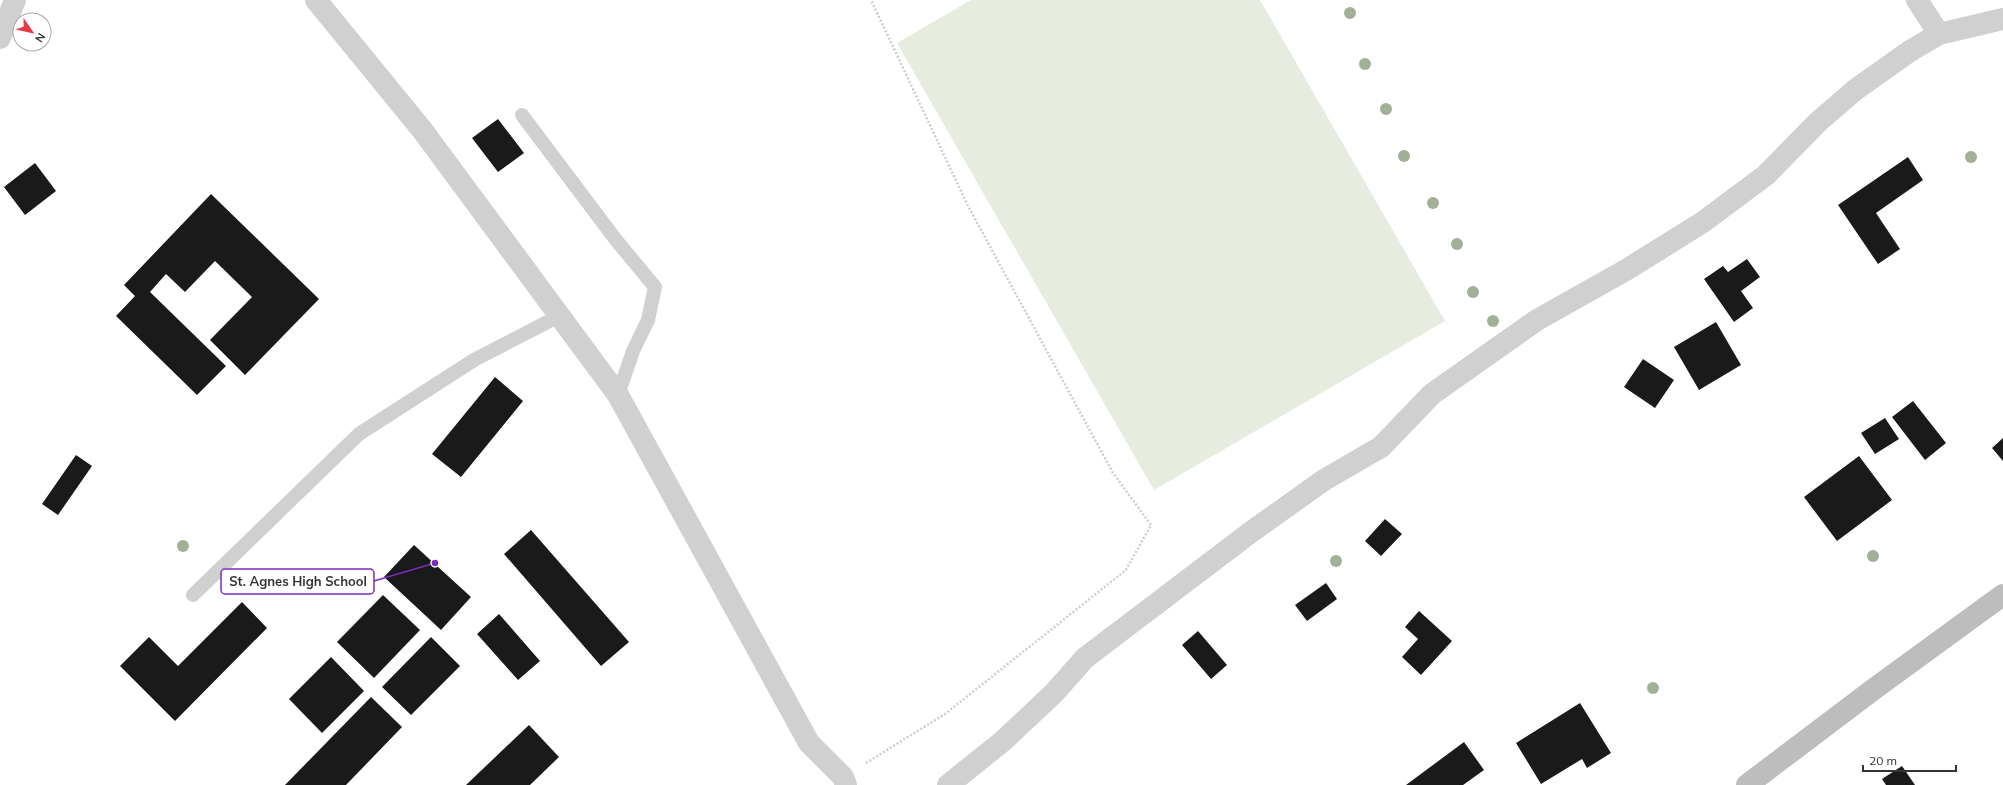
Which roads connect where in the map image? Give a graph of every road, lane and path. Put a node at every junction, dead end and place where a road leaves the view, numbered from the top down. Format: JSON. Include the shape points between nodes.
{"nodes":[{"id":1,"x":15,"y":0,"type":"edge"},
{"id":2,"x":316,"y":0,"type":"edge"},
{"id":3,"x":871,"y":0,"type":"edge"},
{"id":4,"x":1917,"y":0,"type":"edge"},
{"id":5,"x":2003,"y":19,"type":"edge"},
{"id":6,"x":1939,"y":34,"type":"junction"},
{"id":7,"x":0,"y":38,"type":"edge"},
{"id":8,"x":522,"y":115,"type":"dead end"},
{"id":9,"x":559,"y":316,"type":"junction"},
{"id":10,"x":618,"y":395,"type":"junction"},
{"id":11,"x":193,"y":595,"type":"dead end"},
{"id":12,"x":2003,"y":595,"type":"edge"},
{"id":13,"x":844,"y":781,"type":"edge"},
{"id":14,"x":948,"y":785,"type":"edge"},
{"id":15,"x":1747,"y":785,"type":"edge"}],
"edges":[{"from":1,"to":7,"type":"street"},
{"from":2,"to":9,"type":"street","via":[[423,131]]},
{"from":3,"to":13,"type":"path","via":[[968,206],[1113,473],[1151,525],[1126,570],[945,714]]},
{"from":4,"to":6,"type":"street"},
{"from":5,"to":6,"type":"street"},
{"from":6,"to":14,"type":"street","via":[[1855,90],[1818,122],[1766,175],[1703,222],[1626,270],[1537,320],[1432,394],[1380,447],[1324,480],[1251,532],[1085,658],[1054,694]]},
{"from":8,"to":10,"type":"lane","via":[[616,240],[655,287],[648,320],[633,351]]},
{"from":9,"to":10,"type":"street"},
{"from":9,"to":11,"type":"lane","via":[[474,360],[359,434]]},
{"from":10,"to":13,"type":"street","via":[[810,744]]},
{"from":12,"to":15,"type":"street"}]}
